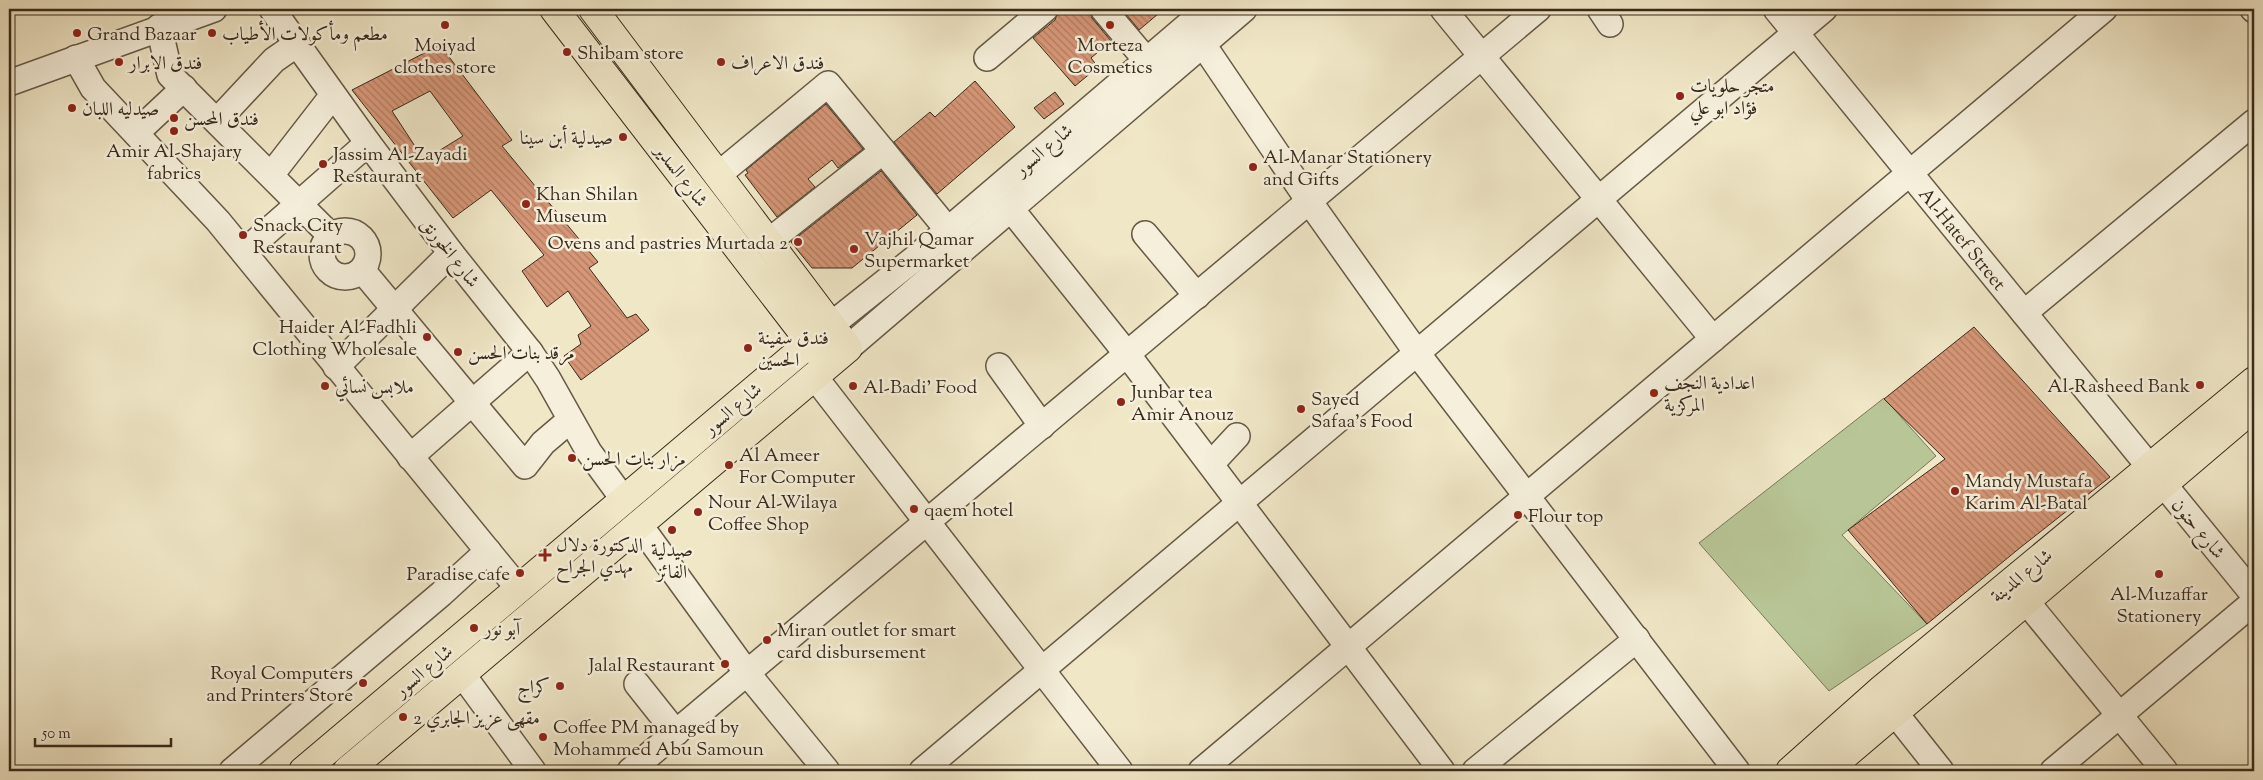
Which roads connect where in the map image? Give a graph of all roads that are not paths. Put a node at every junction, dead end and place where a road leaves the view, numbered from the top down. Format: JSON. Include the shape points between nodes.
{"nodes":[{"id":1,"x":214,"y":9,"type":"edge"},
{"id":2,"x":272,"y":9,"type":"edge"},
{"id":3,"x":554,"y":9,"type":"edge"},
{"id":4,"x":593,"y":9,"type":"edge"},
{"id":5,"x":1045,"y":9,"type":"edge"},
{"id":6,"x":1104,"y":9,"type":"edge"},
{"id":7,"x":1208,"y":9,"type":"edge"},
{"id":8,"x":1244,"y":9,"type":"edge"},
{"id":9,"x":1443,"y":9,"type":"edge"},
{"id":10,"x":1538,"y":9,"type":"edge"},
{"id":11,"x":1776,"y":9,"type":"edge"},
{"id":12,"x":1824,"y":9,"type":"edge"},
{"id":13,"x":2104,"y":9,"type":"edge"},
{"id":14,"x":159,"y":27,"type":"junction"},
{"id":15,"x":1796,"y":33,"type":"junction"},
{"id":16,"x":1202,"y":43,"type":"junction"},
{"id":17,"x":297,"y":44,"type":"junction"},
{"id":18,"x":1481,"y":57,"type":"junction"},
{"id":19,"x":76,"y":58,"type":"junction"},
{"id":20,"x":987,"y":58,"type":"dead end"},
{"id":21,"x":1147,"y":61,"type":"junction"},
{"id":22,"x":636,"y":66,"type":"junction"},
{"id":23,"x":9,"y":82,"type":"edge"},
{"id":24,"x":612,"y":85,"type":"junction"},
{"id":25,"x":184,"y":88,"type":"junction"},
{"id":26,"x":333,"y":95,"type":"junction"},
{"id":27,"x":217,"y":121,"type":"junction"},
{"id":28,"x":2254,"y":122,"type":"edge"},
{"id":29,"x":136,"y":133,"type":"junction"},
{"id":30,"x":368,"y":143,"type":"junction"},
{"id":31,"x":883,"y":151,"type":"junction"},
{"id":32,"x":1909,"y":173,"type":"junction"},
{"id":33,"x":718,"y":175,"type":"junction"},
{"id":34,"x":271,"y":176,"type":"junction"},
{"id":35,"x":1598,"y":200,"type":"junction"},
{"id":36,"x":1309,"y":201,"type":"junction"},
{"id":37,"x":299,"y":203,"type":"junction"},
{"id":38,"x":1011,"y":209,"type":"junction"},
{"id":39,"x":948,"y":230,"type":"junction"},
{"id":40,"x":1145,"y":234,"type":"dead end"},
{"id":41,"x":330,"y":236,"type":"junction"},
{"id":42,"x":768,"y":242,"type":"junction"},
{"id":43,"x":244,"y":252,"type":"junction"},
{"id":44,"x":451,"y":253,"type":"junction"},
{"id":45,"x":914,"y":259,"type":"junction"},
{"id":46,"x":362,"y":270,"type":"junction"},
{"id":47,"x":931,"y":278,"type":"junction"},
{"id":48,"x":1196,"y":296,"type":"junction"},
{"id":49,"x":395,"y":310,"type":"junction"},
{"id":50,"x":2024,"y":313,"type":"junction"},
{"id":51,"x":831,"y":325,"type":"junction"},
{"id":52,"x":1713,"y":339,"type":"junction"},
{"id":53,"x":810,"y":342,"type":"junction"},
{"id":54,"x":530,"y":352,"type":"junction"},
{"id":55,"x":1417,"y":353,"type":"junction"},
{"id":56,"x":1127,"y":354,"type":"junction"},
{"id":57,"x":830,"y":363,"type":"junction"},
{"id":58,"x":999,"y":366,"type":"dead end"},
{"id":59,"x":336,"y":367,"type":"junction"},
{"id":60,"x":2254,"y":381,"type":"edge"},
{"id":61,"x":472,"y":402,"type":"junction"},
{"id":62,"x":2254,"y":407,"type":"edge"},
{"id":63,"x":570,"y":420,"type":"junction"},
{"id":64,"x":1042,"y":426,"type":"junction"},
{"id":65,"x":1237,"y":436,"type":"dead end"},
{"id":66,"x":410,"y":457,"type":"junction"},
{"id":67,"x":1211,"y":464,"type":"junction"},
{"id":68,"x":2156,"y":476,"type":"junction"},
{"id":69,"x":1528,"y":495,"type":"junction"},
{"id":70,"x":624,"y":500,"type":"junction"},
{"id":71,"x":1239,"y":503,"type":"junction"},
{"id":72,"x":928,"y":522,"type":"junction"},
{"id":73,"x":639,"y":524,"type":"junction"},
{"id":74,"x":488,"y":551,"type":"junction"},
{"id":75,"x":519,"y":589,"type":"junction"},
{"id":76,"x":2254,"y":595,"type":"edge"},
{"id":77,"x":2026,"y":601,"type":"junction"},
{"id":78,"x":2254,"y":602,"type":"edge"},
{"id":79,"x":1637,"y":639,"type":"junction"},
{"id":80,"x":1348,"y":647,"type":"junction"},
{"id":81,"x":1042,"y":670,"type":"junction"},
{"id":82,"x":748,"y":673,"type":"junction"},
{"id":83,"x":462,"y":674,"type":"junction"},
{"id":84,"x":637,"y":684,"type":"dead end"},
{"id":85,"x":1895,"y":713,"type":"junction"},
{"id":86,"x":2120,"y":715,"type":"junction"},
{"id":87,"x":676,"y":733,"type":"junction"},
{"id":88,"x":929,"y":769,"type":"edge"},
{"id":89,"x":232,"y":771,"type":"edge"},
{"id":90,"x":303,"y":771,"type":"edge"},
{"id":91,"x":347,"y":771,"type":"edge"},
{"id":92,"x":533,"y":771,"type":"edge"},
{"id":93,"x":630,"y":771,"type":"edge"},
{"id":94,"x":827,"y":771,"type":"edge"},
{"id":95,"x":1120,"y":771,"type":"edge"},
{"id":96,"x":1201,"y":771,"type":"edge"},
{"id":97,"x":1442,"y":771,"type":"edge"},
{"id":98,"x":1476,"y":771,"type":"edge"},
{"id":99,"x":1737,"y":771,"type":"edge"},
{"id":100,"x":1790,"y":771,"type":"edge"},
{"id":101,"x":1826,"y":771,"type":"edge"},
{"id":102,"x":1941,"y":771,"type":"edge"},
{"id":103,"x":2053,"y":771,"type":"edge"},
{"id":104,"x":2165,"y":771,"type":"edge"}],
"edges":[{"from":1,"to":14,"type":"street"},
{"from":2,"to":17,"type":"street","name":"شارع الخورنق"},
{"from":3,"to":24,"type":"main road","name":"شارع السدير"},
{"from":4,"to":22,"type":"main road","name":"شارع السدير"},
{"from":5,"to":20,"type":"street"},
{"from":6,"to":21,"type":"street"},
{"from":7,"to":21,"type":"street","name":"شارع السور"},
{"from":8,"to":16,"type":"street","name":"شارع السور"},
{"from":9,"to":18,"type":"street"},
{"from":10,"to":18,"type":"street"},
{"from":11,"to":15,"type":"street","name":"Al-Hatef Street"},
{"from":12,"to":15,"type":"street"},
{"from":13,"to":32,"type":"street"},
{"from":14,"to":19,"type":"street"},
{"from":14,"to":25,"type":"street","via":[[170,74]]},
{"from":15,"to":32,"type":"street","name":"Al-Hatef Street"},
{"from":15,"to":35,"type":"street"},
{"from":16,"to":36,"type":"street"},
{"from":16,"to":38,"type":"street","name":"شارع السور"},
{"from":17,"to":26,"type":"street","name":"شارع الخورنق"},
{"from":17,"to":27,"type":"street","via":[[274,60]]},
{"from":18,"to":35,"type":"street"},
{"from":18,"to":36,"type":"street"},
{"from":19,"to":23,"type":"street"},
{"from":19,"to":29,"type":"street","via":[[93,88]]},
{"from":21,"to":39,"type":"street","name":"شارع السور"},
{"from":22,"to":24,"type":"main road"},
{"from":22,"to":33,"type":"main road","name":"شارع السدير"},
{"from":24,"to":53,"type":"main road","name":"شارع السدير"},
{"from":25,"to":27,"type":"street"},
{"from":25,"to":29,"type":"street"},
{"from":26,"to":30,"type":"street","name":"شارع الخورنق"},
{"from":26,"to":34,"type":"street"},
{"from":27,"to":34,"type":"street"},
{"from":28,"to":50,"type":"street"},
{"from":29,"to":43,"type":"street"},
{"from":30,"to":37,"type":"street"},
{"from":30,"to":44,"type":"street","name":"شارع الخورنق"},
{"from":31,"to":33,"type":"street","via":[[828,84]]},
{"from":31,"to":39,"type":"street"},
{"from":31,"to":42,"type":"street"},
{"from":32,"to":50,"type":"street","name":"Al-Hatef Street"},
{"from":32,"to":52,"type":"street"},
{"from":33,"to":42,"type":"main road","name":"شارع السدير"},
{"from":34,"to":37,"type":"street"},
{"from":35,"to":52,"type":"street"},
{"from":35,"to":55,"type":"street"},
{"from":36,"to":48,"type":"street"},
{"from":36,"to":55,"type":"street"},
{"from":37,"to":41,"type":"street"},
{"from":37,"to":43,"type":"street"},
{"from":38,"to":47,"type":"street","name":"شارع السور"},
{"from":38,"to":56,"type":"street"},
{"from":39,"to":45,"type":"street","name":"شارع السور"},
{"from":40,"to":48,"type":"street"},
{"from":41,"to":46,"type":"street","via":[[345,231],[359,236],[368,257]]},
{"from":41,"to":46,"type":"street","via":[[325,241],[322,256],[327,270],[340,277],[355,275]]},
{"from":42,"to":51,"type":"main road","name":"شارع السدير"},
{"from":43,"to":59,"type":"street"},
{"from":44,"to":49,"type":"street"},
{"from":44,"to":54,"type":"street","name":"شارع الخورنق"},
{"from":45,"to":47,"type":"street"},
{"from":45,"to":51,"type":"street","name":"شارع السور"},
{"from":46,"to":49,"type":"street"},
{"from":47,"to":57,"type":"street","name":"شارع السور"},
{"from":48,"to":56,"type":"street"},
{"from":49,"to":59,"type":"street"},
{"from":49,"to":61,"type":"street"},
{"from":50,"to":68,"type":"street","name":"Al-Hatef Street"},
{"from":51,"to":53,"type":"main road","name":"شارع السور"},
{"from":51,"to":57,"type":"main road","name":"شارع السدير"},
{"from":52,"to":69,"type":"street"},
{"from":53,"to":57,"type":"main road","name":"شارع السدير"},
{"from":53,"to":70,"type":"main road","name":"شارع السور"},
{"from":54,"to":61,"type":"street"},
{"from":54,"to":63,"type":"street","name":"شارع الخورنق"},
{"from":55,"to":69,"type":"street"},
{"from":55,"to":71,"type":"street"},
{"from":56,"to":64,"type":"street"},
{"from":56,"to":67,"type":"street"},
{"from":57,"to":72,"type":"street"},
{"from":57,"to":73,"type":"main road","name":"شارع السور"},
{"from":58,"to":64,"type":"street"},
{"from":59,"to":66,"type":"street"},
{"from":60,"to":68,"type":"main road","name":"شارع المدينة"},
{"from":61,"to":63,"type":"street","via":[[525,466],[543,443]]},
{"from":61,"to":66,"type":"street"},
{"from":62,"to":68,"type":"main road","name":"شارع المدينة"},
{"from":63,"to":70,"type":"street","name":"شارع الخورنق"},
{"from":64,"to":72,"type":"street"},
{"from":65,"to":67,"type":"street"},
{"from":66,"to":74,"type":"street"},
{"from":67,"to":71,"type":"street"},
{"from":68,"to":76,"type":"street","name":"شارع حنون"},
{"from":68,"to":77,"type":"main road","name":"شارع المدينة"},
{"from":68,"to":100,"type":"main road","name":"شارع المدينة","via":[[1882,689]]},
{"from":69,"to":79,"type":"street"},
{"from":69,"to":80,"type":"street"},
{"from":70,"to":75,"type":"main road","name":"شارع السور"},
{"from":71,"to":80,"type":"street"},
{"from":71,"to":81,"type":"street"},
{"from":72,"to":81,"type":"street"},
{"from":72,"to":82,"type":"street"},
{"from":73,"to":82,"type":"street"},
{"from":73,"to":83,"type":"main road","name":"شارع السور"},
{"from":74,"to":75,"type":"street"},
{"from":74,"to":89,"type":"street"},
{"from":75,"to":90,"type":"main road","name":"شارع السور"},
{"from":77,"to":85,"type":"main road","name":"شارع المدينة"},
{"from":77,"to":86,"type":"street"},
{"from":78,"to":86,"type":"street"},
{"from":79,"to":98,"type":"street"},
{"from":79,"to":99,"type":"street"},
{"from":80,"to":96,"type":"street"},
{"from":80,"to":97,"type":"street"},
{"from":81,"to":88,"type":"street"},
{"from":81,"to":95,"type":"street"},
{"from":82,"to":87,"type":"street"},
{"from":82,"to":94,"type":"street"},
{"from":83,"to":91,"type":"main road","name":"شارع السور"},
{"from":83,"to":92,"type":"street"},
{"from":84,"to":87,"type":"street"},
{"from":85,"to":101,"type":"main road","name":"شارع المدينة"},
{"from":85,"to":102,"type":"street"},
{"from":86,"to":103,"type":"street"},
{"from":86,"to":104,"type":"street"},
{"from":87,"to":93,"type":"street"}]}
